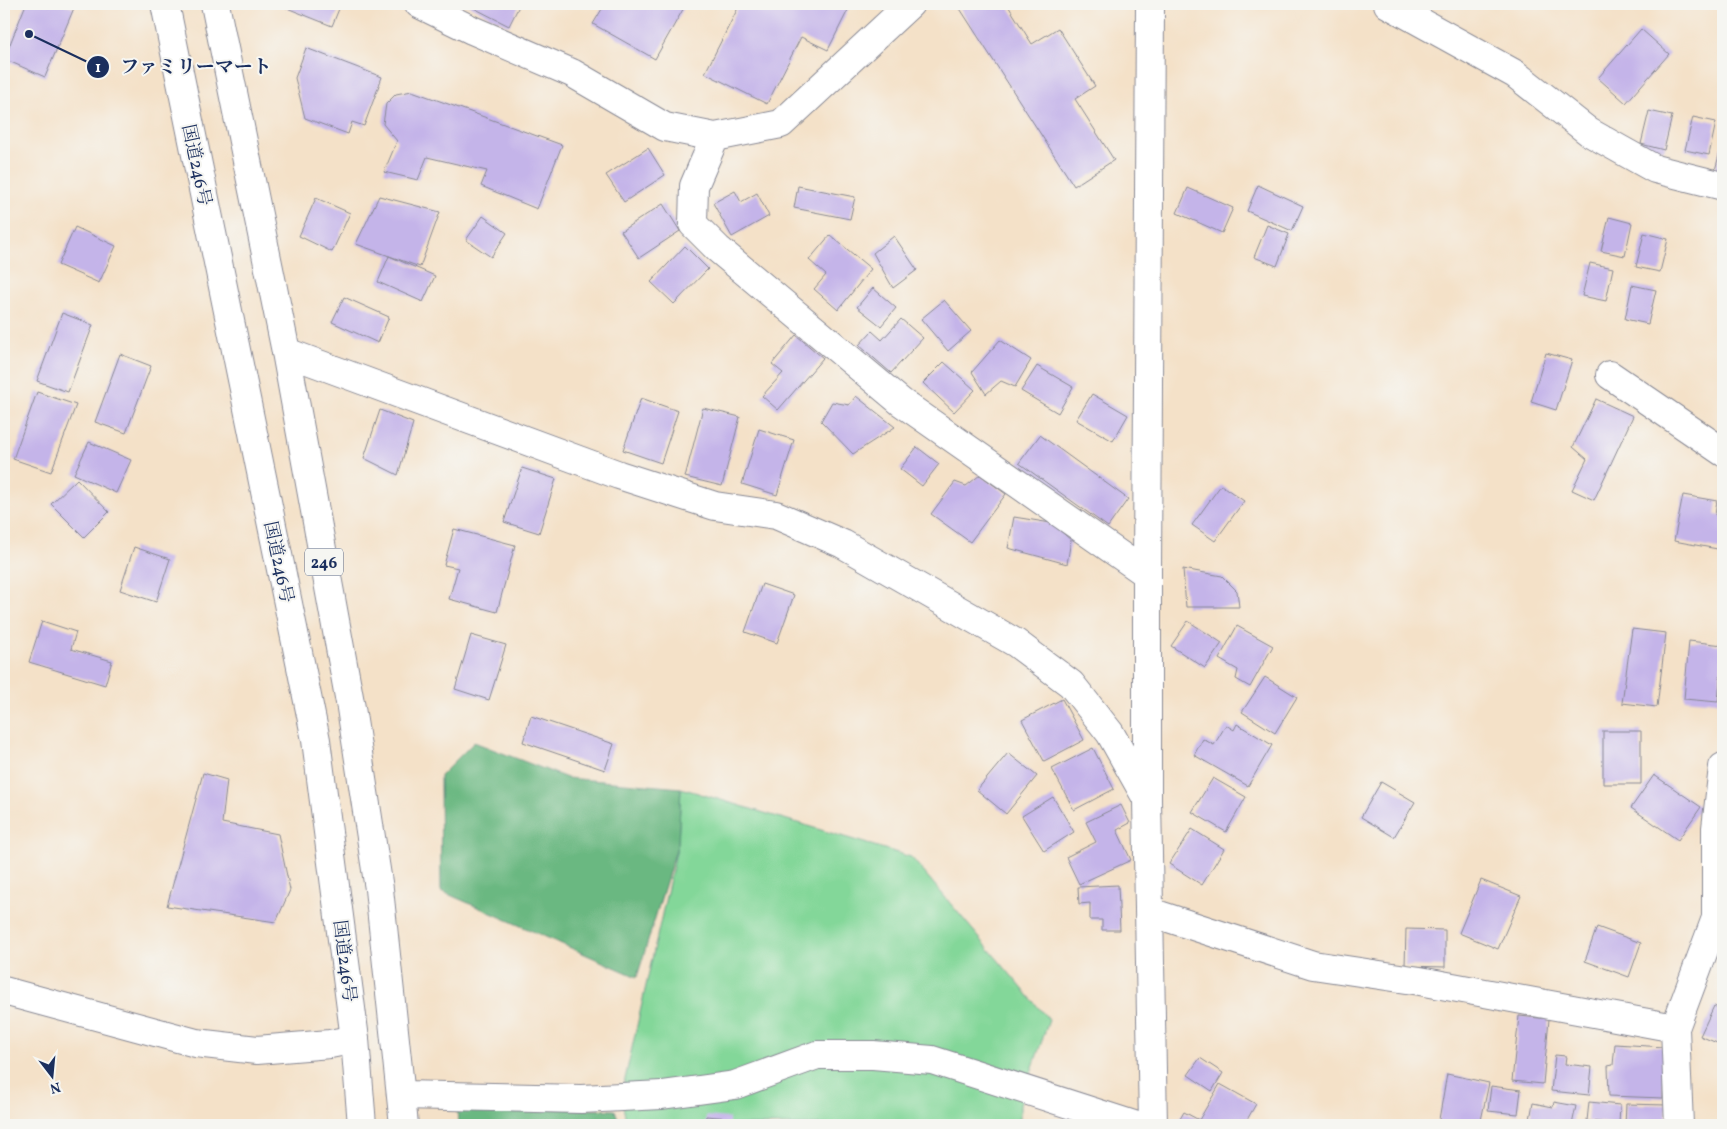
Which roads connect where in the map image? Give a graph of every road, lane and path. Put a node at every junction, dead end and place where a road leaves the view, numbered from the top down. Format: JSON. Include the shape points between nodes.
{"nodes":[{"id":1,"x":165,"y":4,"type":"edge"},
{"id":2,"x":216,"y":4,"type":"edge"},
{"id":3,"x":419,"y":4,"type":"edge"},
{"id":4,"x":910,"y":4,"type":"edge"},
{"id":5,"x":1150,"y":4,"type":"edge"},
{"id":6,"x":1388,"y":4,"type":"edge"},
{"id":7,"x":715,"y":137,"type":"junction"},
{"id":8,"x":1723,"y":186,"type":"edge"},
{"id":9,"x":286,"y":352,"type":"junction"},
{"id":10,"x":1610,"y":375,"type":"dead end"},
{"id":11,"x":1723,"y":452,"type":"edge"},
{"id":12,"x":1146,"y":574,"type":"junction"},
{"id":13,"x":1723,"y":767,"type":"edge"},
{"id":14,"x":1147,"y":800,"type":"junction"},
{"id":15,"x":1150,"y":912,"type":"junction"},
{"id":16,"x":1720,"y":918,"type":"edge"},
{"id":17,"x":4,"y":991,"type":"edge"},
{"id":18,"x":1675,"y":1028,"type":"junction"},
{"id":19,"x":355,"y":1040,"type":"junction"},
{"id":20,"x":402,"y":1095,"type":"junction"},
{"id":21,"x":362,"y":1125,"type":"edge"},
{"id":22,"x":404,"y":1125,"type":"edge"},
{"id":23,"x":1134,"y":1125,"type":"edge"},
{"id":24,"x":1153,"y":1125,"type":"edge"},
{"id":25,"x":1680,"y":1125,"type":"edge"}],
"edges":[{"from":1,"to":19,"type":"main road","name":"国道246号","number":"246","via":[[316,740]]},
{"from":2,"to":9,"type":"main road","number":"246"},
{"from":3,"to":7,"type":"main road","via":[[572,73],[665,127]]},
{"from":4,"to":7,"type":"main road","via":[[781,124]]},
{"from":5,"to":12,"type":"main road"},
{"from":6,"to":8,"type":"main road","via":[[1515,74],[1589,132],[1655,169]]},
{"from":7,"to":12,"type":"main road","via":[[694,186],[693,224],[725,255],[901,402]]},
{"from":9,"to":14,"type":"main road","via":[[619,475],[715,506],[776,515],[843,544],[1016,643],[1071,684],[1110,733]]},
{"from":9,"to":20,"type":"main road","number":"246","via":[[351,708],[378,879]]},
{"from":10,"to":11,"type":"main road"},
{"from":12,"to":14,"type":"main road"},
{"from":13,"to":16,"type":"main road","via":[[1716,828]]},
{"from":14,"to":15,"type":"main road"},
{"from":15,"to":18,"type":"main road","via":[[1312,965],[1420,981]]},
{"from":15,"to":24,"type":"main road"},
{"from":16,"to":18,"type":"main road"},
{"from":17,"to":19,"type":"main road","via":[[196,1043],[257,1050]]},
{"from":18,"to":25,"type":"main road"},
{"from":19,"to":21,"type":"main road","name":"国道246号","number":"246"},
{"from":20,"to":22,"type":"main road","number":"246"},
{"from":20,"to":23,"type":"main road","via":[[580,1099],[662,1094],[735,1085],[817,1055],[873,1055],[932,1060]]}]}
